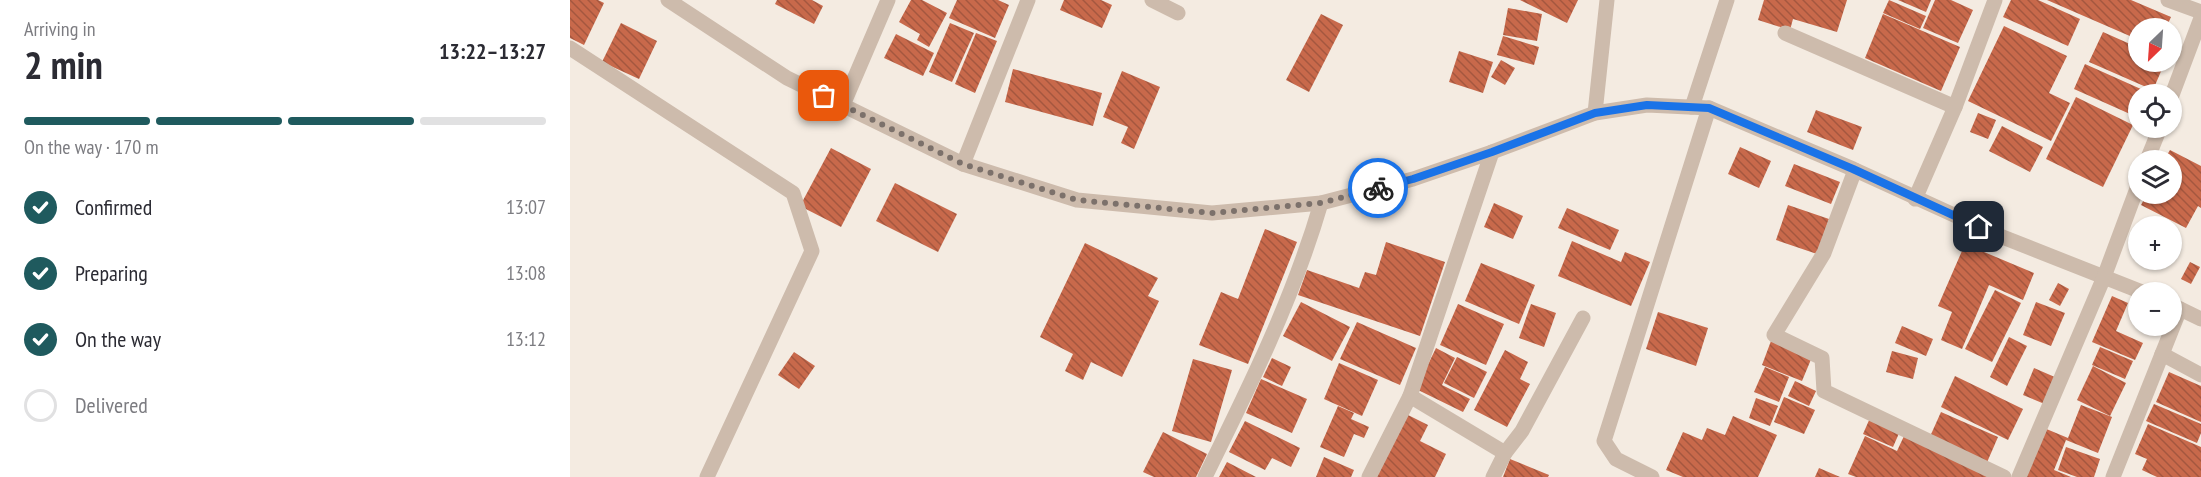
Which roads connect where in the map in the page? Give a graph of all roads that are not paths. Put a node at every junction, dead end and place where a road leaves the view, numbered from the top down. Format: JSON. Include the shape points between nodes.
{"nodes":[{"id":1,"x":668,"y":0,"type":"edge"},
{"id":2,"x":888,"y":0,"type":"edge"},
{"id":3,"x":1152,"y":0,"type":"edge"},
{"id":4,"x":1607,"y":0,"type":"edge"},
{"id":5,"x":1727,"y":0,"type":"edge"},
{"id":6,"x":1995,"y":0,"type":"edge"},
{"id":7,"x":2168,"y":0,"type":"edge"},
{"id":8,"x":1025,"y":1,"type":"edge"},
{"id":9,"x":1178,"y":12,"type":"dead end"},
{"id":10,"x":2201,"y":12,"type":"edge"},
{"id":11,"x":2201,"y":18,"type":"edge"},
{"id":12,"x":1785,"y":33,"type":"dead end"},
{"id":13,"x":570,"y":48,"type":"edge"},
{"id":14,"x":2176,"y":84,"type":"edge"},
{"id":15,"x":843,"y":105,"type":"junction"},
{"id":16,"x":1692,"y":107,"type":"junction"},
{"id":17,"x":1955,"y":107,"type":"junction"},
{"id":18,"x":1709,"y":108,"type":"junction"},
{"id":19,"x":1595,"y":113,"type":"junction"},
{"id":20,"x":1492,"y":152,"type":"junction"},
{"id":21,"x":963,"y":164,"type":"junction"},
{"id":22,"x":1855,"y":170,"type":"junction"},
{"id":23,"x":1915,"y":199,"type":"junction"},
{"id":24,"x":1321,"y":203,"type":"junction"},
{"id":25,"x":2131,"y":204,"type":"edge"},
{"id":26,"x":2104,"y":276,"type":"junction"},
{"id":27,"x":2128,"y":286,"type":"edge"},
{"id":28,"x":2182,"y":310,"type":"edge"},
{"id":29,"x":1583,"y":318,"type":"dead end"},
{"id":30,"x":2201,"y":319,"type":"edge"},
{"id":31,"x":2167,"y":336,"type":"edge"},
{"id":32,"x":2162,"y":354,"type":"junction"},
{"id":33,"x":2201,"y":375,"type":"edge"},
{"id":34,"x":1410,"y":396,"type":"junction"},
{"id":35,"x":1504,"y":453,"type":"junction"},
{"id":36,"x":707,"y":477,"type":"edge"},
{"id":37,"x":1205,"y":477,"type":"edge"},
{"id":38,"x":1369,"y":477,"type":"edge"},
{"id":39,"x":1494,"y":477,"type":"edge"},
{"id":40,"x":1652,"y":477,"type":"edge"},
{"id":41,"x":2004,"y":477,"type":"edge"},
{"id":42,"x":2019,"y":477,"type":"edge"},
{"id":43,"x":2113,"y":477,"type":"edge"}],
"edges":[{"from":1,"to":15,"type":"street","via":[[787,78]]},
{"from":2,"to":15,"type":"street"},
{"from":3,"to":9,"type":"street"},
{"from":4,"to":19,"type":"street"},
{"from":5,"to":16,"type":"street"},
{"from":6,"to":17,"type":"street"},
{"from":7,"to":10,"type":"street"},
{"from":8,"to":21,"type":"street"},
{"from":11,"to":14,"type":"street"},
{"from":12,"to":17,"type":"street"},
{"from":13,"to":36,"type":"street","via":[[793,193],[812,251]]},
{"from":15,"to":21,"type":"street"},
{"from":16,"to":18,"type":"street"},
{"from":16,"to":19,"type":"street","via":[[1647,105]]},
{"from":17,"to":23,"type":"street"},
{"from":18,"to":22,"type":"street"},
{"from":18,"to":40,"type":"street","via":[[1604,441],[1616,459]]},
{"from":19,"to":20,"type":"street"},
{"from":20,"to":24,"type":"street","via":[[1413,179]]},
{"from":20,"to":34,"type":"street"},
{"from":21,"to":24,"type":"street","via":[[1077,200],[1212,213]]},
{"from":22,"to":23,"type":"street"},
{"from":22,"to":41,"type":"street","via":[[1824,253],[1774,335],[1822,358],[1824,391]]},
{"from":23,"to":26,"type":"street"},
{"from":24,"to":37,"type":"street","via":[[1308,248],[1256,375]]},
{"from":25,"to":26,"type":"street"},
{"from":26,"to":27,"type":"street"},
{"from":26,"to":42,"type":"street"},
{"from":28,"to":30,"type":"street"},
{"from":29,"to":35,"type":"street","via":[[1522,431]]},
{"from":31,"to":32,"type":"street"},
{"from":32,"to":33,"type":"street"},
{"from":32,"to":43,"type":"street"},
{"from":34,"to":35,"type":"street"},
{"from":34,"to":38,"type":"street"},
{"from":35,"to":39,"type":"street"}]}
